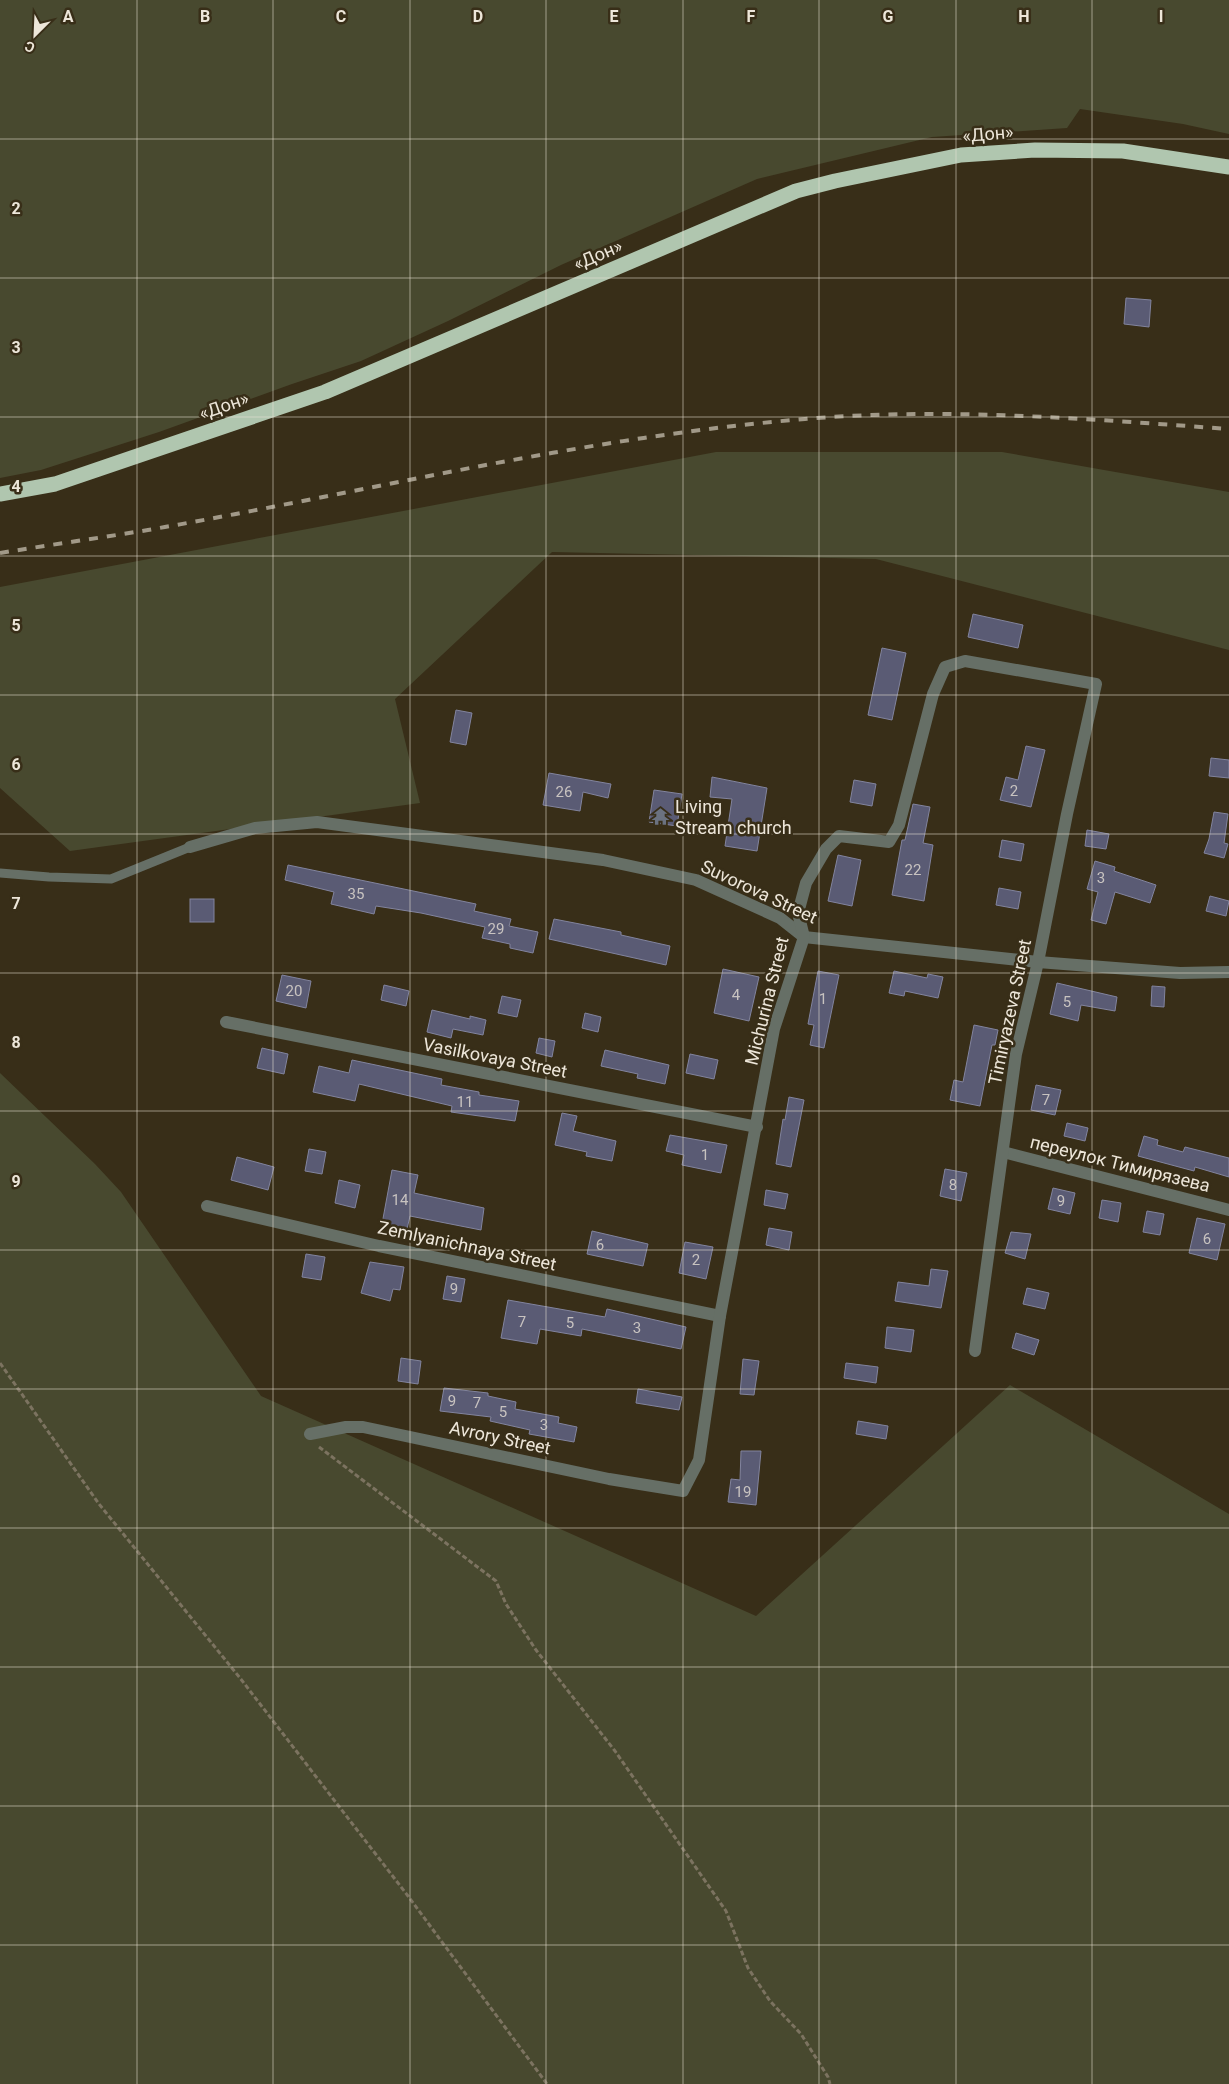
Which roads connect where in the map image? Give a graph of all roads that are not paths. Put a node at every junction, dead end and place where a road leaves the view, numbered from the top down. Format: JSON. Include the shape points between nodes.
{"nodes":[{"id":1,"x":1229,"y":167,"type":"edge"},
{"id":2,"x":0,"y":494,"type":"edge"},
{"id":3,"x":1096,"y":684,"type":"joint"},
{"id":4,"x":190,"y":847,"type":"joint"},
{"id":5,"x":0,"y":873,"type":"edge"},
{"id":6,"x":804,"y":937,"type":"junction"},
{"id":7,"x":1038,"y":962,"type":"junction"},
{"id":8,"x":1229,"y":972,"type":"edge"},
{"id":9,"x":226,"y":1022,"type":"dead end"},
{"id":10,"x":757,"y":1127,"type":"junction"},
{"id":11,"x":1003,"y":1152,"type":"junction"},
{"id":12,"x":208,"y":1206,"type":"dead end"},
{"id":13,"x":1229,"y":1210,"type":"edge"},
{"id":14,"x":720,"y":1316,"type":"junction"},
{"id":15,"x":975,"y":1351,"type":"dead end"},
{"id":16,"x":310,"y":1434,"type":"road end"},
{"id":17,"x":683,"y":1491,"type":"joint"}],
"edges":[{"from":1,"to":2,"type":"highway","name":"«Дон»","via":[[1123,151],[1035,150],[961,155],[796,191],[325,392],[55,484]]},
{"from":3,"to":6,"type":"street","name":"Michurina Street","via":[[965,662],[945,667],[933,694],[899,824],[890,842],[839,836],[826,849],[806,883],[798,914]]},
{"from":3,"to":7,"type":"street","name":"Timiryazeva Street"},
{"from":4,"to":5,"type":"lane","via":[[111,879]]},
{"from":4,"to":6,"type":"street","name":"Suvorova Street","via":[[255,828],[317,822],[603,860],[696,880],[780,918]]},
{"from":6,"to":7,"type":"street","name":"Suvorova Street"},
{"from":6,"to":10,"type":"street","name":"Michurina Street","via":[[774,1030]]},
{"from":7,"to":8,"type":"street","name":"Suvorova Street","via":[[1180,973]]},
{"from":7,"to":11,"type":"street","name":"Timiryazeva Street","via":[[1016,1054]]},
{"from":9,"to":10,"type":"street","name":"Vasilkovaya Street"},
{"from":10,"to":14,"type":"street","name":"Michurina Street"},
{"from":11,"to":13,"type":"street","name":"переулок Тимирязева"},
{"from":11,"to":15,"type":"street","name":"Timiryazeva Street"},
{"from":12,"to":14,"type":"street","name":"Zemlyanichnaya Street","via":[[379,1246]]},
{"from":14,"to":17,"type":"street","name":"Michurina Street","via":[[699,1460]]},
{"from":16,"to":17,"type":"street","name":"Avrory Street","via":[[363,1427],[609,1480]]}]}
